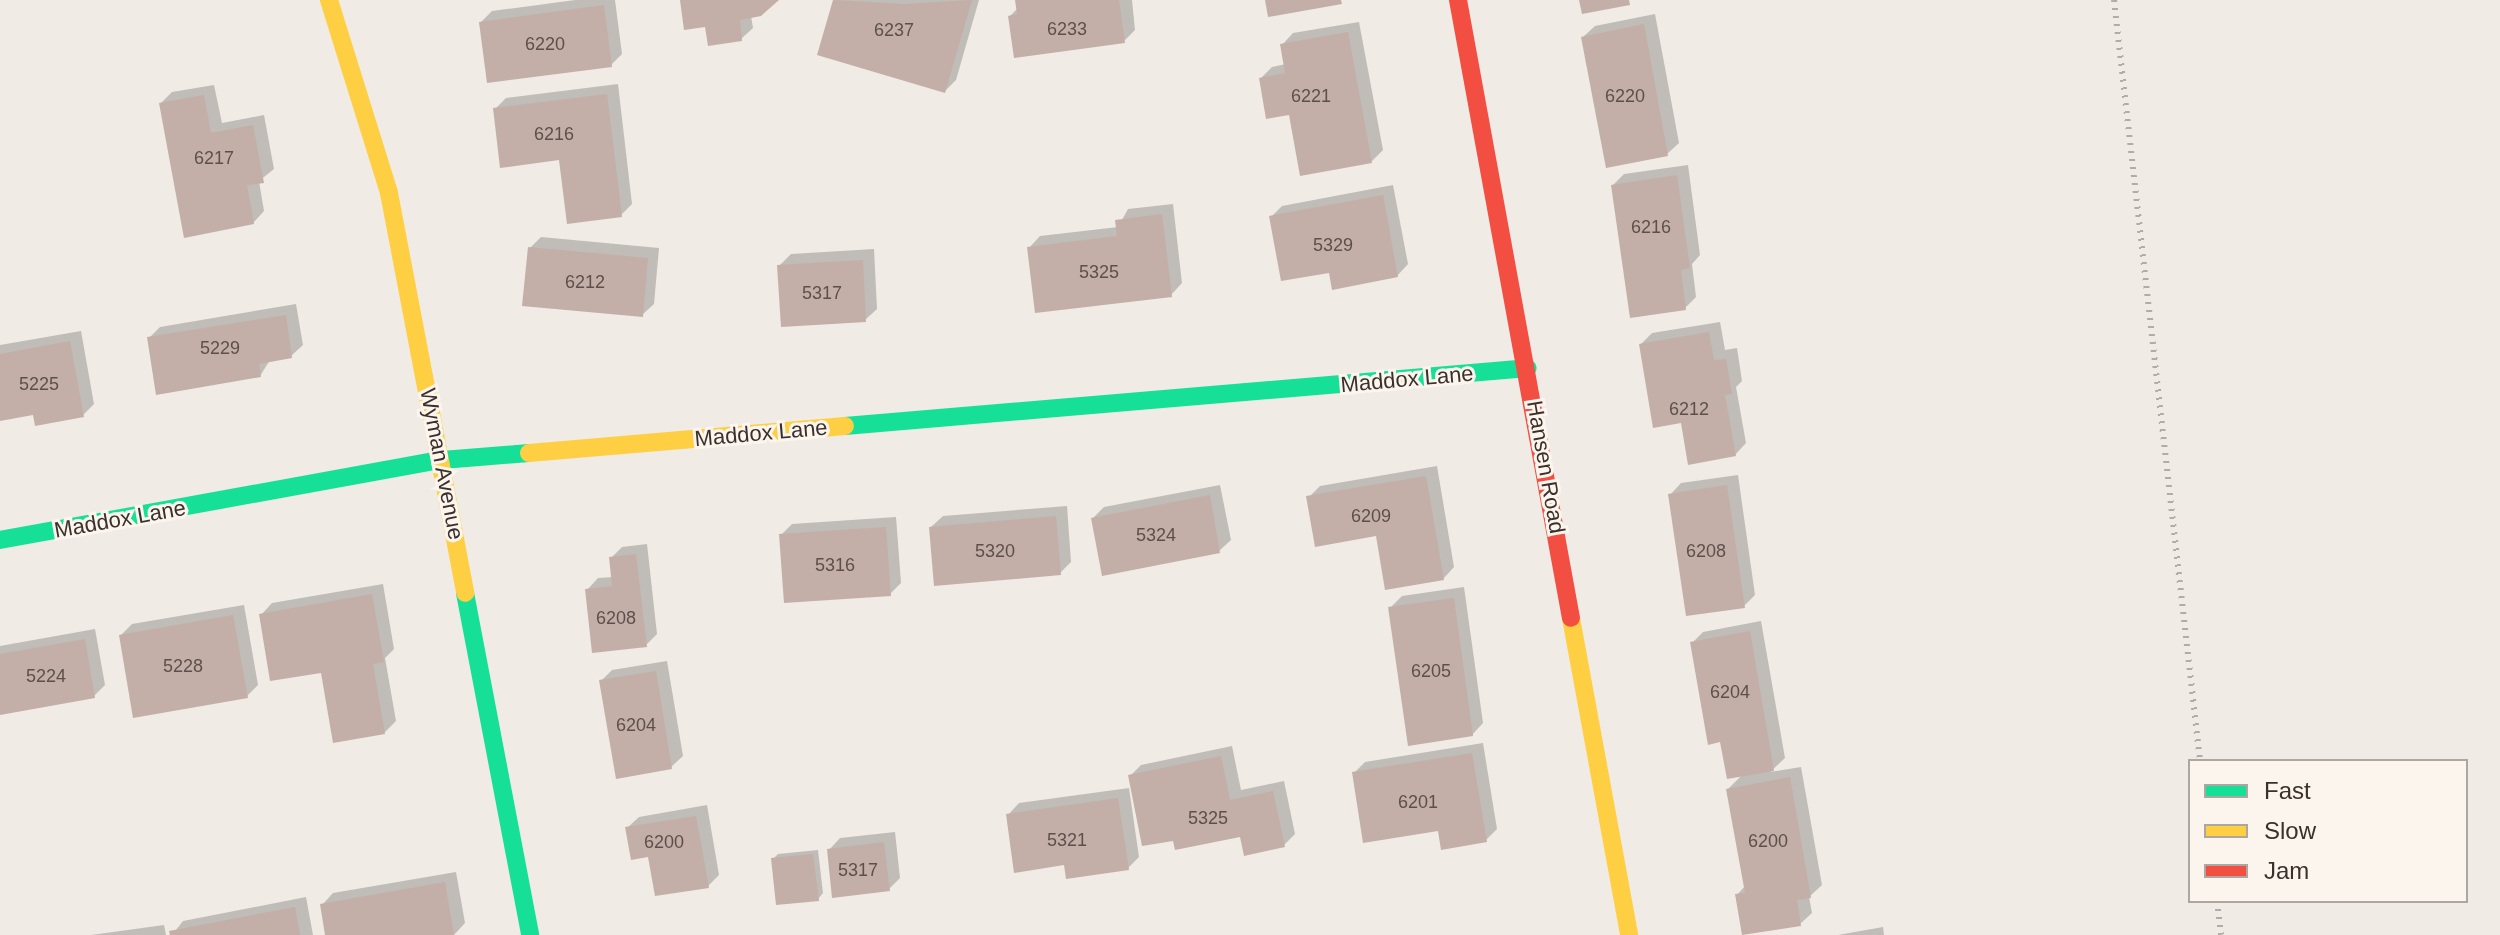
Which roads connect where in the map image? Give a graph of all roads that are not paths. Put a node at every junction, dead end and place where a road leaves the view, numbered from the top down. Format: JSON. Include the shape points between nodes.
{"nodes":[{"id":1,"x":329,"y":0,"type":"edge"},
{"id":2,"x":1458,"y":0,"type":"edge"},
{"id":3,"x":1528,"y":368,"type":"junction"},
{"id":4,"x":442,"y":460,"type":"junction"},
{"id":5,"x":0,"y":540,"type":"edge"},
{"id":6,"x":530,"y":935,"type":"edge"},
{"id":7,"x":1629,"y":935,"type":"edge"}],
"edges":[{"from":1,"to":4,"type":"street","name":"Wyman Avenue","via":[[389,193]]},
{"from":2,"to":3,"type":"street","name":"Hansen Road"},
{"from":3,"to":4,"type":"street","name":"Maddox Lane"},
{"from":3,"to":7,"type":"street","name":"Hansen Road"},
{"from":4,"to":5,"type":"street","name":"Maddox Lane"},
{"from":4,"to":6,"type":"street","name":"Wyman Avenue"}]}
